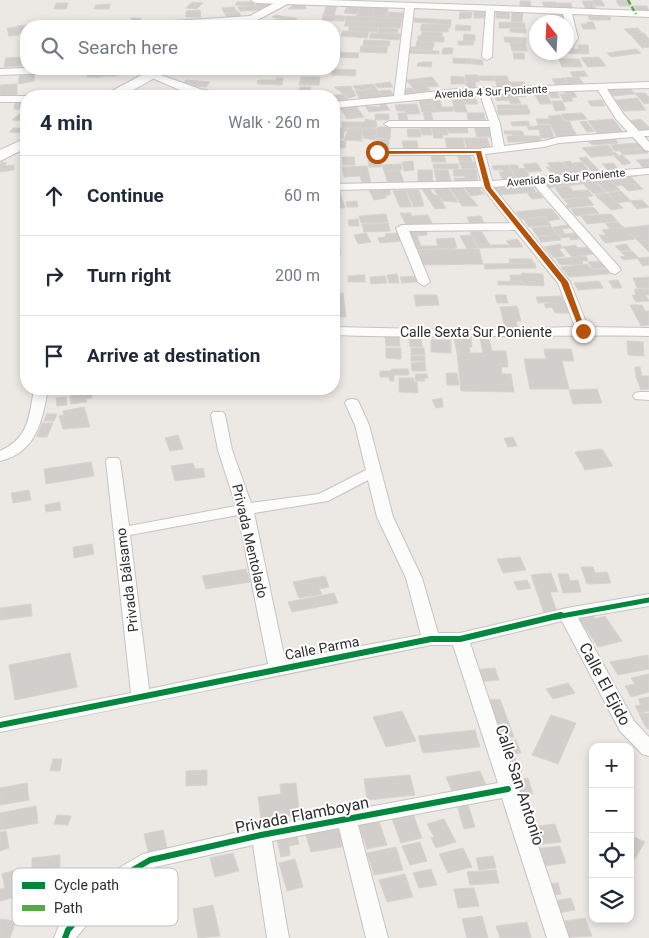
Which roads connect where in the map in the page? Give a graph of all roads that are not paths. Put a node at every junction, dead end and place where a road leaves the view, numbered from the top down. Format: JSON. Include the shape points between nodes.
{"nodes":[{"id":1,"x":255,"y":0,"type":"edge"},
{"id":2,"x":288,"y":0,"type":"edge"},
{"id":3,"x":452,"y":3,"type":"edge"},
{"id":4,"x":410,"y":5,"type":"junction"},
{"id":5,"x":490,"y":8,"type":"junction"},
{"id":6,"x":567,"y":11,"type":"junction"},
{"id":7,"x":649,"y":14,"type":"edge"},
{"id":8,"x":568,"y":15,"type":"edge"},
{"id":9,"x":251,"y":19,"type":"joint"},
{"id":10,"x":235,"y":20,"type":"edge"},
{"id":11,"x":487,"y":57,"type":"dead end"},
{"id":12,"x":20,"y":71,"type":"edge"},
{"id":13,"x":0,"y":72,"type":"edge"},
{"id":14,"x":152,"y":75,"type":"edge"},
{"id":15,"x":164,"y":75,"type":"edge"},
{"id":16,"x":649,"y":84,"type":"edge"},
{"id":17,"x":601,"y":87,"type":"junction"},
{"id":18,"x":124,"y":90,"type":"edge"},
{"id":19,"x":194,"y":90,"type":"edge"},
{"id":20,"x":484,"y":92,"type":"junction"},
{"id":21,"x":20,"y":98,"type":"edge"},
{"id":22,"x":0,"y":99,"type":"edge"},
{"id":23,"x":399,"y":99,"type":"junction"},
{"id":24,"x":340,"y":104,"type":"edge"},
{"id":25,"x":389,"y":124,"type":"dead end"},
{"id":26,"x":495,"y":124,"type":"junction"},
{"id":27,"x":636,"y":134,"type":"junction"},
{"id":28,"x":649,"y":134,"type":"edge"},
{"id":29,"x":20,"y":145,"type":"edge"},
{"id":30,"x":649,"y":148,"type":"edge"},
{"id":31,"x":499,"y":149,"type":"junction"},
{"id":32,"x":377,"y":152,"type":"dead end"},
{"id":33,"x":479,"y":152,"type":"junction"},
{"id":34,"x":0,"y":156,"type":"edge"},
{"id":35,"x":649,"y":171,"type":"edge"},
{"id":36,"x":536,"y":181,"type":"junction"},
{"id":37,"x":487,"y":184,"type":"junction"},
{"id":38,"x":340,"y":187,"type":"edge"},
{"id":39,"x":519,"y":226,"type":"junction"},
{"id":40,"x":615,"y":270,"type":"dead end"},
{"id":41,"x":424,"y":282,"type":"dead end"},
{"id":42,"x":583,"y":331,"type":"junction"},
{"id":43,"x":340,"y":332,"type":"edge"},
{"id":44,"x":649,"y":332,"type":"edge"},
{"id":45,"x":40,"y":395,"type":"edge"},
{"id":46,"x":352,"y":403,"type":"dead end"},
{"id":47,"x":218,"y":415,"type":"dead end"},
{"id":48,"x":0,"y":457,"type":"edge"},
{"id":49,"x":113,"y":461,"type":"dead end"},
{"id":50,"x":373,"y":472,"type":"junction"},
{"id":51,"x":245,"y":509,"type":"junction"},
{"id":52,"x":121,"y":532,"type":"junction"},
{"id":53,"x":649,"y":600,"type":"edge"},
{"id":54,"x":567,"y":614,"type":"junction"},
{"id":55,"x":431,"y":639,"type":"junction"},
{"id":56,"x":460,"y":639,"type":"junction"},
{"id":57,"x":278,"y":668,"type":"junction"},
{"id":58,"x":141,"y":698,"type":"junction"},
{"id":59,"x":0,"y":725,"type":"edge"},
{"id":60,"x":649,"y":749,"type":"edge"},
{"id":61,"x":508,"y":789,"type":"junction"},
{"id":62,"x":347,"y":819,"type":"junction"},
{"id":63,"x":261,"y":835,"type":"junction"},
{"id":64,"x":136,"y":868,"type":"edge"},
{"id":65,"x":71,"y":926,"type":"edge"},
{"id":66,"x":64,"y":938,"type":"edge"},
{"id":67,"x":278,"y":938,"type":"edge"},
{"id":68,"x":378,"y":938,"type":"edge"},
{"id":69,"x":558,"y":938,"type":"edge"}],
"edges":[{"from":1,"to":2,"type":"street"},
{"from":2,"to":4,"type":"street"},
{"from":2,"to":9,"type":"street"},
{"from":3,"to":4,"type":"street"},
{"from":3,"to":5,"type":"street"},
{"from":4,"to":23,"type":"street"},
{"from":5,"to":6,"type":"street"},
{"from":5,"to":11,"type":"street"},
{"from":6,"to":7,"type":"street"},
{"from":6,"to":8,"type":"street"},
{"from":9,"to":10,"type":"street"},
{"from":12,"to":13,"type":"street"},
{"from":14,"to":18,"type":"street"},
{"from":15,"to":19,"type":"street"},
{"from":16,"to":17,"type":"street","name":"Avenida 4 Sur Poniente"},
{"from":17,"to":20,"type":"street","name":"Avenida 4 Sur Poniente"},
{"from":17,"to":27,"type":"street","via":[[620,117]]},
{"from":20,"to":23,"type":"street","name":"Avenida 4 Sur Poniente"},
{"from":20,"to":26,"type":"street"},
{"from":21,"to":22,"type":"street"},
{"from":23,"to":24,"type":"street","name":"Avenida 4 Sur Poniente"},
{"from":25,"to":26,"type":"street"},
{"from":26,"to":31,"type":"street"},
{"from":27,"to":28,"type":"street"},
{"from":27,"to":30,"type":"street"},
{"from":27,"to":31,"type":"street"},
{"from":29,"to":34,"type":"street"},
{"from":31,"to":33,"type":"street"},
{"from":32,"to":33,"type":"street"},
{"from":33,"to":37,"type":"street"},
{"from":35,"to":36,"type":"street","name":"Avenida 5a Sur Poniente"},
{"from":36,"to":37,"type":"street","name":"Avenida 5a Sur Poniente"},
{"from":36,"to":40,"type":"street"},
{"from":37,"to":38,"type":"street","name":"Avenida 5a Sur Poniente"},
{"from":37,"to":39,"type":"street"},
{"from":39,"to":41,"type":"street","via":[[402,228]]},
{"from":39,"to":42,"type":"street","via":[[564,282]]},
{"from":42,"to":43,"type":"street","name":"Calle Sexta Sur Poniente"},
{"from":42,"to":44,"type":"street","name":"Calle Sexta Sur Poniente"},
{"from":45,"to":48,"type":"street","via":[[32,432],[23,444]]},
{"from":46,"to":50,"type":"street","via":[[362,425]]},
{"from":47,"to":51,"type":"street","name":"Privada Mentolado"},
{"from":49,"to":52,"type":"street","name":"Privada Bálsamo"},
{"from":50,"to":51,"type":"street","via":[[323,498]]},
{"from":50,"to":55,"type":"street","via":[[385,517],[414,578]]},
{"from":51,"to":52,"type":"street"},
{"from":51,"to":57,"type":"street","name":"Privada Mentolado"},
{"from":52,"to":58,"type":"street","name":"Privada Bálsamo"},
{"from":53,"to":54,"type":"street","name":"Calle Parma"},
{"from":54,"to":56,"type":"street","name":"Calle Parma"},
{"from":54,"to":60,"type":"street","name":"Calle El Ejido","via":[[627,726]]},
{"from":55,"to":56,"type":"street","name":"Calle Parma"},
{"from":55,"to":57,"type":"street","name":"Calle Parma"},
{"from":56,"to":61,"type":"street","name":"Calle San Antonio"},
{"from":57,"to":58,"type":"street","name":"Calle Parma"},
{"from":58,"to":59,"type":"street","name":"Calle Parma"},
{"from":61,"to":62,"type":"street","name":"Privada Flamboyan"},
{"from":61,"to":69,"type":"street","name":"Calle San Antonio"},
{"from":62,"to":63,"type":"street","name":"Privada Flamboyan"},
{"from":62,"to":68,"type":"street"},
{"from":63,"to":64,"type":"street","name":"Privada Flamboyan","via":[[150,860]]},
{"from":63,"to":67,"type":"street"},
{"from":65,"to":66,"type":"street","name":"Privada Flamboyan"}]}
